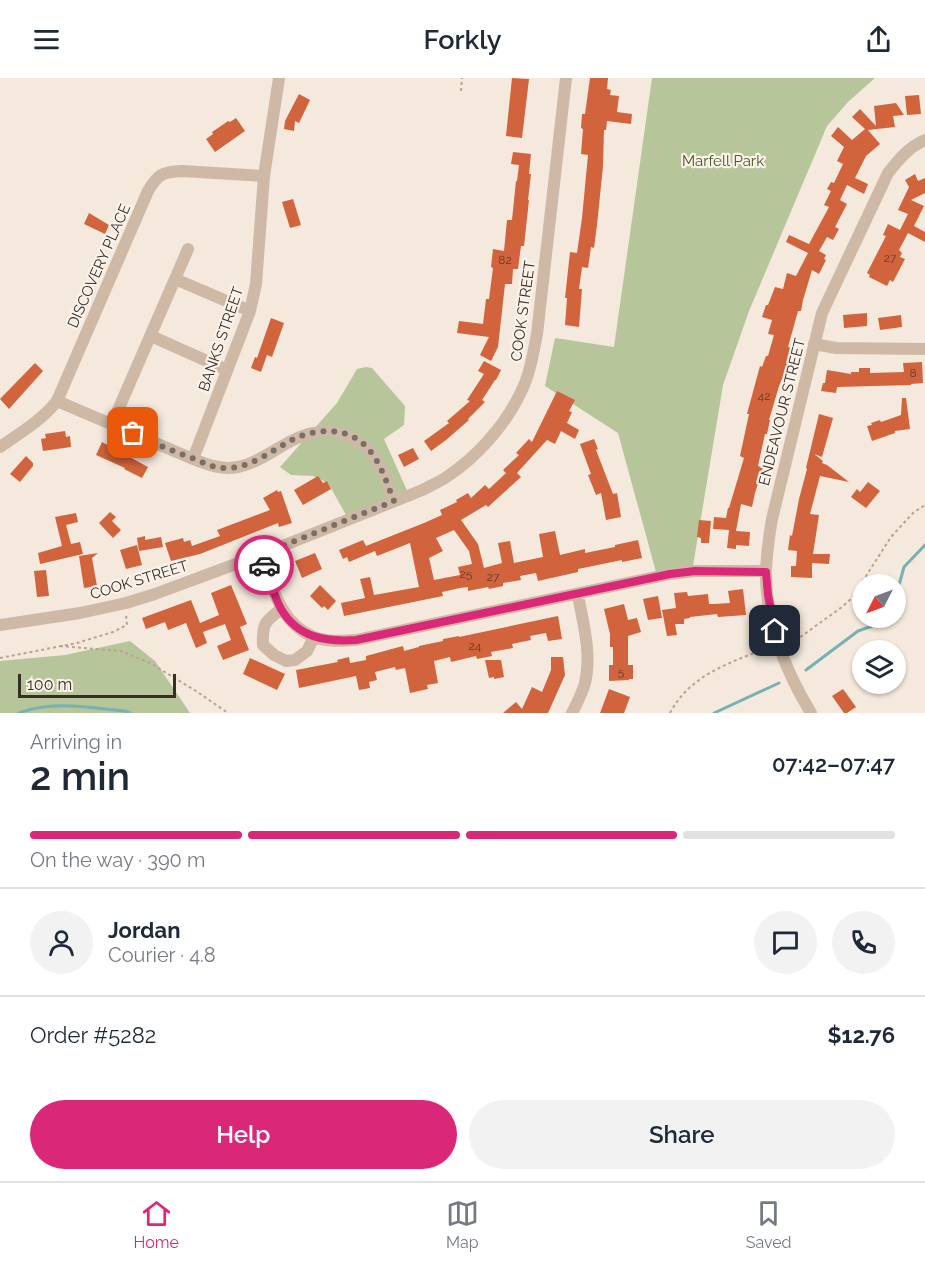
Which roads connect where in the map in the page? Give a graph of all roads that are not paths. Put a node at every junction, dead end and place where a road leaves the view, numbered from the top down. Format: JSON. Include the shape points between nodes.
{"nodes":[{"id":1,"x":279,"y":78,"type":"edge"},
{"id":2,"x":566,"y":78,"type":"edge"},
{"id":3,"x":925,"y":140,"type":"edge"},
{"id":4,"x":264,"y":176,"type":"junction"},
{"id":5,"x":188,"y":249,"type":"dead end"},
{"id":6,"x":175,"y":279,"type":"junction"},
{"id":7,"x":250,"y":311,"type":"junction"},
{"id":8,"x":151,"y":336,"type":"junction"},
{"id":9,"x":814,"y":344,"type":"junction"},
{"id":10,"x":925,"y":349,"type":"edge"},
{"id":11,"x":227,"y":370,"type":"junction"},
{"id":12,"x":57,"y":401,"type":"junction"},
{"id":13,"x":112,"y":424,"type":"junction"},
{"id":14,"x":0,"y":447,"type":"edge"},
{"id":15,"x":193,"y":459,"type":"junction"},
{"id":16,"x":394,"y":501,"type":"junction"},
{"id":17,"x":260,"y":555,"type":"junction"},
{"id":18,"x":766,"y":572,"type":"junction"},
{"id":19,"x":578,"y":595,"type":"junction"},
{"id":20,"x":281,"y":609,"type":"junction"},
{"id":21,"x":0,"y":625,"type":"edge"},
{"id":22,"x":314,"y":637,"type":"junction"},
{"id":23,"x":572,"y":713,"type":"edge"},
{"id":24,"x":811,"y":713,"type":"edge"}],
"edges":[{"from":1,"to":4,"type":"street","name":"BANKS STREET"},
{"from":2,"to":16,"type":"street","name":"COOK STREET","via":[[537,334],[521,393],[507,418],[465,462],[444,478]]},
{"from":3,"to":9,"type":"street","name":"ENDEAVOUR STREET","via":[[908,150],[888,173],[822,313]]},
{"from":4,"to":7,"type":"street","name":"BANKS STREET","via":[[256,284]]},
{"from":4,"to":12,"type":"street","name":"DISCOVERY PLACE","via":[[182,171],[160,175],[148,191]]},
{"from":5,"to":6,"type":"street"},
{"from":6,"to":7,"type":"street"},
{"from":6,"to":8,"type":"street"},
{"from":7,"to":11,"type":"street","name":"BANKS STREET"},
{"from":8,"to":11,"type":"street"},
{"from":8,"to":13,"type":"street"},
{"from":9,"to":10,"type":"street","via":[[836,348]]},
{"from":9,"to":18,"type":"street","name":"ENDEAVOUR STREET","via":[[772,519]]},
{"from":11,"to":15,"type":"street","name":"BANKS STREET"},
{"from":12,"to":13,"type":"street"},
{"from":12,"to":14,"type":"street","name":"DISCOVERY PLACE","via":[[39,420]]},
{"from":13,"to":15,"type":"street"},
{"from":15,"to":16,"type":"street","via":[[216,467],[240,466],[308,433],[338,432],[369,449]]},
{"from":16,"to":17,"type":"street","name":"COOK STREET"},
{"from":17,"to":20,"type":"street"},
{"from":17,"to":21,"type":"street","name":"COOK STREET","via":[[126,603]]},
{"from":18,"to":19,"type":"street","via":[[670,574]]},
{"from":18,"to":24,"type":"street","name":"ENDEAVOUR STREET","via":[[778,644],[793,683]]},
{"from":19,"to":22,"type":"street","via":[[356,640]]},
{"from":19,"to":23,"type":"street","via":[[587,642],[587,666],[580,698]]},
{"from":20,"to":22,"type":"street","via":[[290,621]]},
{"from":20,"to":22,"type":"street","via":[[262,630],[263,645],[274,655],[286,661],[295,660],[307,651]]}]}
